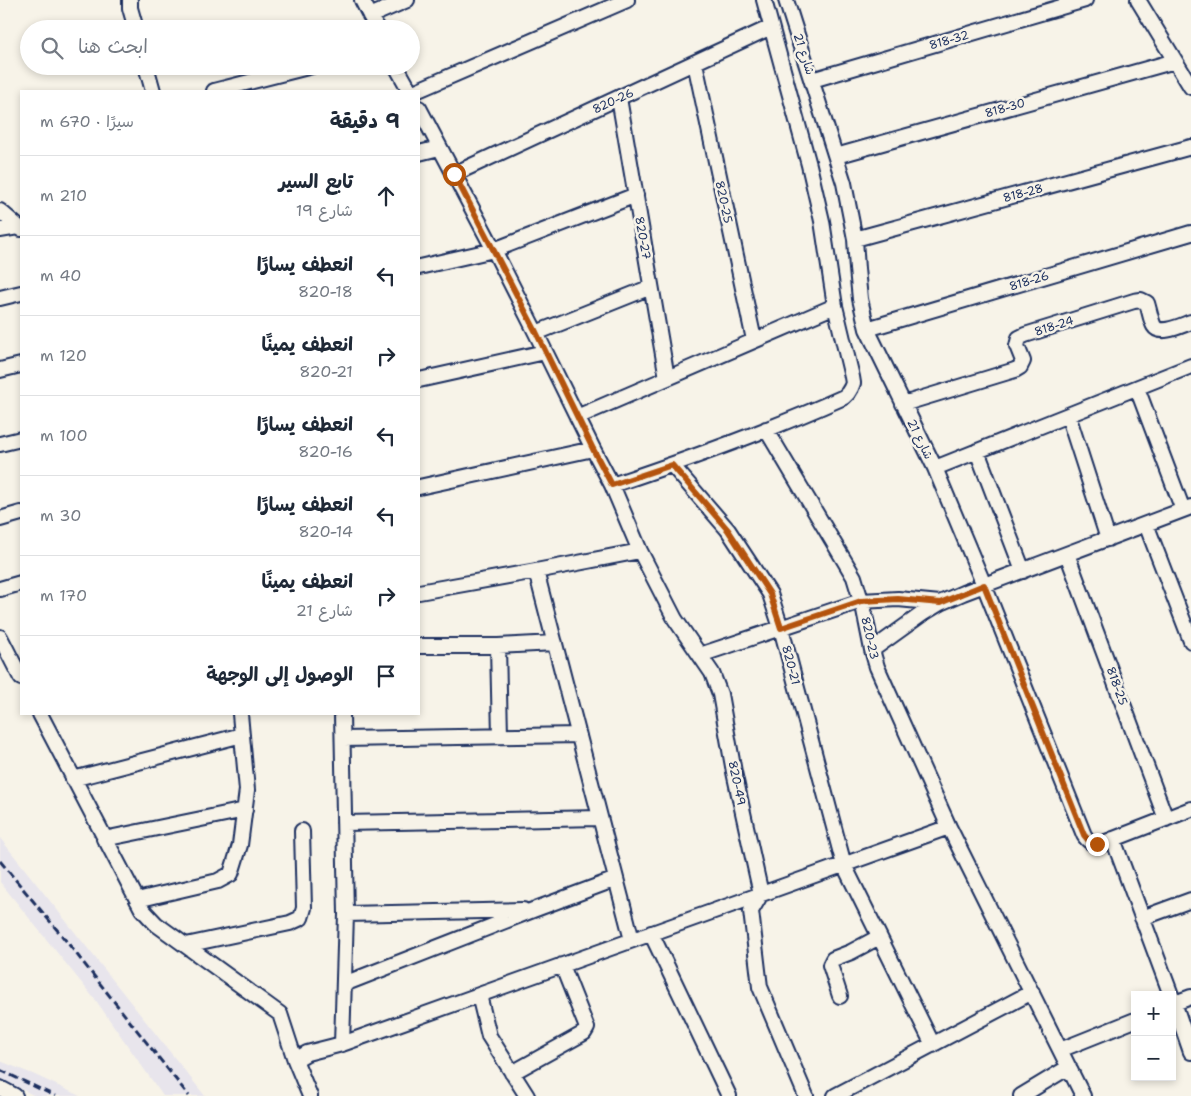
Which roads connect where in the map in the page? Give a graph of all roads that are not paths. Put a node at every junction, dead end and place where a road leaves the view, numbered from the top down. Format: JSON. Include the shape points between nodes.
{"nodes":[{"id":1,"x":130,"y":0,"type":"edge"},
{"id":2,"x":362,"y":0,"type":"edge"},
{"id":3,"x":407,"y":0,"type":"edge"},
{"id":4,"x":628,"y":0,"type":"edge"},
{"id":5,"x":764,"y":0,"type":"edge"},
{"id":6,"x":786,"y":0,"type":"edge"},
{"id":7,"x":1086,"y":0,"type":"edge"},
{"id":8,"x":1138,"y":0,"type":"edge"},
{"id":9,"x":133,"y":20,"type":"edge"},
{"id":10,"x":372,"y":20,"type":"edge"},
{"id":11,"x":376,"y":20,"type":"edge"},
{"id":12,"x":771,"y":28,"type":"junction"},
{"id":13,"x":1175,"y":61,"type":"junction"},
{"id":14,"x":695,"y":63,"type":"junction"},
{"id":15,"x":149,"y":75,"type":"edge"},
{"id":16,"x":277,"y":75,"type":"edge"},
{"id":17,"x":401,"y":75,"type":"edge"},
{"id":18,"x":812,"y":80,"type":"junction"},
{"id":19,"x":1191,"y":87,"type":"edge"},
{"id":20,"x":153,"y":90,"type":"edge"},
{"id":21,"x":218,"y":90,"type":"edge"},
{"id":22,"x":409,"y":90,"type":"edge"},
{"id":23,"x":418,"y":90,"type":"edge"},
{"id":24,"x":619,"y":98,"type":"junction"},
{"id":25,"x":420,"y":110,"type":"edge"},
{"id":26,"x":1191,"y":147,"type":"edge"},
{"id":27,"x":439,"y":148,"type":"junction"},
{"id":28,"x":420,"y":154,"type":"edge"},
{"id":29,"x":836,"y":156,"type":"junction"},
{"id":30,"x":454,"y":174,"type":"junction"},
{"id":31,"x":636,"y":195,"type":"junction"},
{"id":32,"x":0,"y":211,"type":"edge"},
{"id":33,"x":20,"y":228,"type":"edge"},
{"id":34,"x":0,"y":230,"type":"edge"},
{"id":35,"x":1191,"y":233,"type":"edge"},
{"id":36,"x":855,"y":239,"type":"junction"},
{"id":37,"x":494,"y":250,"type":"junction"},
{"id":38,"x":420,"y":267,"type":"edge"},
{"id":39,"x":651,"y":287,"type":"junction"},
{"id":40,"x":20,"y":293,"type":"edge"},
{"id":41,"x":0,"y":298,"type":"edge"},
{"id":42,"x":835,"y":306,"type":"junction"},
{"id":43,"x":1191,"y":322,"type":"edge"},
{"id":44,"x":867,"y":329,"type":"junction"},
{"id":45,"x":536,"y":332,"type":"junction"},
{"id":46,"x":754,"y":340,"type":"junction"},
{"id":47,"x":545,"y":352,"type":"junction"},
{"id":48,"x":20,"y":365,"type":"edge"},
{"id":49,"x":1191,"y":366,"type":"edge"},
{"id":50,"x":0,"y":370,"type":"edge"},
{"id":51,"x":668,"y":378,"type":"junction"},
{"id":52,"x":420,"y":380,"type":"edge"},
{"id":53,"x":1136,"y":388,"type":"junction"},
{"id":54,"x":903,"y":404,"type":"junction"},
{"id":55,"x":1068,"y":415,"type":"junction"},
{"id":56,"x":577,"y":416,"type":"junction"},
{"id":57,"x":766,"y":429,"type":"junction"},
{"id":58,"x":20,"y":439,"type":"edge"},
{"id":59,"x":0,"y":444,"type":"edge"},
{"id":60,"x":593,"y":449,"type":"junction"},
{"id":61,"x":977,"y":451,"type":"junction"},
{"id":62,"x":672,"y":465,"type":"junction"},
{"id":63,"x":935,"y":468,"type":"junction"},
{"id":64,"x":612,"y":485,"type":"junction"},
{"id":65,"x":420,"y":487,"type":"edge"},
{"id":66,"x":1187,"y":509,"type":"edge"},
{"id":67,"x":20,"y":513,"type":"edge"},
{"id":68,"x":0,"y":519,"type":"edge"},
{"id":69,"x":1146,"y":524,"type":"junction"},
{"id":70,"x":1108,"y":539,"type":"junction"},
{"id":71,"x":640,"y":551,"type":"junction"},
{"id":72,"x":1067,"y":554,"type":"junction"},
{"id":73,"x":536,"y":571,"type":"junction"},
{"id":74,"x":1023,"y":571,"type":"junction"},
{"id":75,"x":20,"y":584,"type":"edge"},
{"id":76,"x":984,"y":585,"type":"junction"},
{"id":77,"x":0,"y":589,"type":"edge"},
{"id":78,"x":420,"y":592,"type":"edge"},
{"id":79,"x":861,"y":601,"type":"junction"},
{"id":80,"x":940,"y":603,"type":"junction"},
{"id":81,"x":781,"y":628,"type":"junction"},
{"id":82,"x":0,"y":637,"type":"edge"},
{"id":83,"x":1191,"y":641,"type":"edge"},
{"id":84,"x":555,"y":643,"type":"junction"},
{"id":85,"x":420,"y":646,"type":"edge"},
{"id":86,"x":498,"y":646,"type":"junction"},
{"id":87,"x":872,"y":650,"type":"junction"},
{"id":88,"x":16,"y":654,"type":"edge"},
{"id":89,"x":700,"y":655,"type":"junction"},
{"id":90,"x":20,"y":673,"type":"edge"},
{"id":91,"x":44,"y":715,"type":"edge"},
{"id":92,"x":240,"y":715,"type":"edge"},
{"id":93,"x":342,"y":715,"type":"edge"},
{"id":94,"x":242,"y":735,"type":"junction"},
{"id":95,"x":579,"y":735,"type":"junction"},
{"id":96,"x":500,"y":736,"type":"junction"},
{"id":97,"x":343,"y":739,"type":"junction"},
{"id":98,"x":73,"y":778,"type":"junction"},
{"id":99,"x":1191,"y":809,"type":"edge"},
{"id":100,"x":244,"y":810,"type":"junction"},
{"id":101,"x":600,"y":818,"type":"junction"},
{"id":102,"x":1166,"y":819,"type":"junction"},
{"id":103,"x":344,"y":823,"type":"junction"},
{"id":104,"x":949,"y":827,"type":"junction"},
{"id":105,"x":302,"y":830,"type":"dead end"},
{"id":106,"x":104,"y":838,"type":"junction"},
{"id":107,"x":1113,"y":839,"type":"junction"},
{"id":108,"x":844,"y":865,"type":"junction"},
{"id":109,"x":616,"y":879,"type":"junction"},
{"id":110,"x":761,"y":894,"type":"junction"},
{"id":111,"x":137,"y":900,"type":"junction"},
{"id":112,"x":1191,"y":900,"type":"edge"},
{"id":113,"x":533,"y":910,"type":"junction"},
{"id":114,"x":346,"y":914,"type":"junction"},
{"id":115,"x":1142,"y":918,"type":"junction"},
{"id":116,"x":651,"y":933,"type":"junction"},
{"id":117,"x":879,"y":937,"type":"junction"},
{"id":118,"x":632,"y":940,"type":"junction"},
{"id":119,"x":186,"y":945,"type":"junction"},
{"id":120,"x":562,"y":965,"type":"junction"},
{"id":121,"x":344,"y":984,"type":"junction"},
{"id":122,"x":1170,"y":991,"type":"edge"},
{"id":123,"x":1032,"y":992,"type":"junction"},
{"id":124,"x":479,"y":995,"type":"junction"},
{"id":125,"x":840,"y":996,"type":"dead end"},
{"id":126,"x":1191,"y":997,"type":"edge"},
{"id":127,"x":1176,"y":1000,"type":"edge"},
{"id":128,"x":1176,"y":1009,"type":"edge"},
{"id":129,"x":1131,"y":1022,"type":"edge"},
{"id":130,"x":342,"y":1044,"type":"junction"},
{"id":131,"x":932,"y":1045,"type":"junction"},
{"id":132,"x":1060,"y":1050,"type":"junction"},
{"id":133,"x":1191,"y":1052,"type":"edge"},
{"id":134,"x":295,"y":1060,"type":"junction"},
{"id":135,"x":1069,"y":1067,"type":"junction"},
{"id":136,"x":512,"y":1073,"type":"junction"},
{"id":137,"x":0,"y":1088,"type":"edge"},
{"id":138,"x":15,"y":1096,"type":"edge"},
{"id":139,"x":310,"y":1096,"type":"edge"},
{"id":140,"x":527,"y":1096,"type":"edge"},
{"id":141,"x":729,"y":1096,"type":"edge"},
{"id":142,"x":806,"y":1096,"type":"edge"},
{"id":143,"x":835,"y":1096,"type":"edge"},
{"id":144,"x":1021,"y":1096,"type":"edge"},
{"id":145,"x":1083,"y":1096,"type":"edge"}],
"edges":[{"from":1,"to":9,"type":"street"},
{"from":2,"to":10,"type":"street"},
{"from":3,"to":11,"type":"street"},
{"from":4,"to":23,"type":"street"},
{"from":5,"to":12,"type":"street","name":"شارع 21"},
{"from":6,"to":18,"type":"street","name":"شارع 21"},
{"from":7,"to":18,"type":"street","name":"818-32"},
{"from":8,"to":13,"type":"street"},
{"from":12,"to":14,"type":"street","name":"820-26"},
{"from":12,"to":42,"type":"street","name":"شارع 21","via":[[816,193]]},
{"from":13,"to":19,"type":"street"},
{"from":13,"to":29,"type":"street","name":"818-30"},
{"from":14,"to":24,"type":"street","name":"820-26"},
{"from":14,"to":46,"type":"street","name":"820-25"},
{"from":15,"to":20,"type":"street"},
{"from":16,"to":21,"type":"street"},
{"from":17,"to":22,"type":"street"},
{"from":18,"to":29,"type":"street","name":"شارع 21"},
{"from":24,"to":30,"type":"street","name":"820-26"},
{"from":24,"to":31,"type":"street","name":"820-27"},
{"from":25,"to":27,"type":"street","name":"820-49"},
{"from":26,"to":36,"type":"street","name":"818-28"},
{"from":27,"to":28,"type":"street"},
{"from":27,"to":30,"type":"street","name":"820-49"},
{"from":29,"to":36,"type":"street","name":"شارع 21"},
{"from":30,"to":37,"type":"street","name":"820-49"},
{"from":31,"to":37,"type":"street"},
{"from":31,"to":39,"type":"street","name":"820-27"},
{"from":32,"to":33,"type":"street"},
{"from":33,"to":34,"type":"street"},
{"from":35,"to":44,"type":"street","name":"818-26"},
{"from":36,"to":44,"type":"street","name":"شارع 21","via":[[860,300]]},
{"from":37,"to":38,"type":"street"},
{"from":37,"to":45,"type":"street","name":"820-49"},
{"from":39,"to":45,"type":"street"},
{"from":39,"to":51,"type":"street","name":"820-27"},
{"from":40,"to":41,"type":"street"},
{"from":42,"to":46,"type":"street"},
{"from":42,"to":57,"type":"street","name":"شارع 21","via":[[851,371],[851,388],[844,397]]},
{"from":43,"to":54,"type":"street","name":"818-24","via":[[1159,330],[1154,327],[1147,303],[1134,301],[1019,338],[1017,346],[1023,361],[1020,368]]},
{"from":44,"to":54,"type":"street","name":"شارع 21"},
{"from":45,"to":47,"type":"street","name":"820-49"},
{"from":46,"to":51,"type":"street"},
{"from":47,"to":52,"type":"street"},
{"from":47,"to":56,"type":"street","name":"820-49"},
{"from":48,"to":50,"type":"street"},
{"from":49,"to":53,"type":"street"},
{"from":51,"to":56,"type":"street"},
{"from":53,"to":55,"type":"street"},
{"from":53,"to":66,"type":"street"},
{"from":54,"to":63,"type":"street","name":"شارع 21"},
{"from":55,"to":61,"type":"street"},
{"from":55,"to":70,"type":"street"},
{"from":56,"to":60,"type":"street","name":"820-49"},
{"from":57,"to":62,"type":"street"},
{"from":57,"to":79,"type":"street","name":"820-23","via":[[851,570]]},
{"from":58,"to":59,"type":"street"},
{"from":60,"to":64,"type":"street","name":"820-49"},
{"from":60,"to":65,"type":"street"},
{"from":61,"to":63,"type":"street"},
{"from":61,"to":74,"type":"street"},
{"from":62,"to":64,"type":"street"},
{"from":62,"to":81,"type":"street","name":"820-21","via":[[728,530],[770,594]]},
{"from":63,"to":76,"type":"street","name":"شارع 21"},
{"from":64,"to":71,"type":"street","name":"820-49"},
{"from":66,"to":69,"type":"street"},
{"from":67,"to":68,"type":"street"},
{"from":69,"to":70,"type":"street"},
{"from":69,"to":83,"type":"street"},
{"from":70,"to":72,"type":"street"},
{"from":71,"to":73,"type":"street"},
{"from":71,"to":89,"type":"street","name":"820-49","via":[[675,618]]},
{"from":72,"to":74,"type":"street"},
{"from":72,"to":102,"type":"street","name":"818-25"},
{"from":73,"to":78,"type":"street"},
{"from":73,"to":84,"type":"street"},
{"from":74,"to":76,"type":"street"},
{"from":75,"to":77,"type":"street"},
{"from":76,"to":80,"type":"street"},
{"from":76,"to":107,"type":"street","name":"شارع 21","via":[[1086,839],[1101,844]]},
{"from":79,"to":80,"type":"street","via":[[898,599]]},
{"from":79,"to":81,"type":"street"},
{"from":79,"to":87,"type":"street","name":"820-23"},
{"from":80,"to":87,"type":"street"},
{"from":81,"to":89,"type":"street"},
{"from":81,"to":108,"type":"street","name":"820-21"},
{"from":82,"to":88,"type":"street"},
{"from":84,"to":86,"type":"street"},
{"from":84,"to":95,"type":"street"},
{"from":85,"to":86,"type":"street"},
{"from":86,"to":96,"type":"street"},
{"from":87,"to":104,"type":"street","name":"820-23"},
{"from":88,"to":90,"type":"street"},
{"from":89,"to":110,"type":"street","name":"820-49","via":[[720,694]]},
{"from":91,"to":98,"type":"street"},
{"from":92,"to":94,"type":"street"},
{"from":93,"to":97,"type":"street"},
{"from":94,"to":98,"type":"street"},
{"from":94,"to":100,"type":"street","via":[[247,790]]},
{"from":95,"to":96,"type":"street"},
{"from":95,"to":101,"type":"street"},
{"from":96,"to":97,"type":"street"},
{"from":97,"to":103,"type":"street"},
{"from":98,"to":106,"type":"street"},
{"from":99,"to":102,"type":"street","name":"شارع 21"},
{"from":100,"to":106,"type":"street"},
{"from":100,"to":111,"type":"street","via":[[240,845],[232,874],[218,881]]},
{"from":101,"to":103,"type":"street"},
{"from":101,"to":109,"type":"street"},
{"from":102,"to":107,"type":"street","name":"شارع 21"},
{"from":103,"to":114,"type":"street"},
{"from":104,"to":108,"type":"street"},
{"from":104,"to":123,"type":"street","name":"820-23"},
{"from":105,"to":119,"type":"street","via":[[304,908],[301,918],[290,924]]},
{"from":106,"to":111,"type":"street"},
{"from":107,"to":115,"type":"street"},
{"from":108,"to":110,"type":"street"},
{"from":108,"to":117,"type":"street","name":"820-21"},
{"from":109,"to":113,"type":"street"},
{"from":109,"to":118,"type":"street"},
{"from":110,"to":116,"type":"street"},
{"from":110,"to":142,"type":"street","via":[[751,911],[760,987]]},
{"from":111,"to":119,"type":"street","via":[[156,924]]},
{"from":112,"to":115,"type":"street"},
{"from":113,"to":114,"type":"street"},
{"from":113,"to":121,"type":"street"},
{"from":114,"to":121,"type":"street"},
{"from":115,"to":122,"type":"street"},
{"from":116,"to":118,"type":"street"},
{"from":116,"to":141,"type":"street"},
{"from":117,"to":125,"type":"street","via":[[833,959],[830,965]]},
{"from":117,"to":131,"type":"street","name":"820-21"},
{"from":118,"to":120,"type":"street"},
{"from":119,"to":134,"type":"street","via":[[280,1014]]},
{"from":120,"to":124,"type":"street"},
{"from":120,"to":136,"type":"street","via":[[587,1028],[584,1033]]},
{"from":121,"to":130,"type":"street"},
{"from":123,"to":131,"type":"street"},
{"from":123,"to":132,"type":"street","name":"820-23"},
{"from":124,"to":130,"type":"street"},
{"from":124,"to":136,"type":"street","via":[[489,1036]]},
{"from":126,"to":127,"type":"street"},
{"from":128,"to":133,"type":"street"},
{"from":129,"to":132,"type":"street"},
{"from":130,"to":134,"type":"street","via":[[307,1053]]},
{"from":131,"to":143,"type":"street"},
{"from":132,"to":135,"type":"street","name":"820-23"},
{"from":134,"to":139,"type":"street"},
{"from":135,"to":144,"type":"street"},
{"from":135,"to":145,"type":"street","name":"820-23"},
{"from":136,"to":140,"type":"street"},
{"from":137,"to":138,"type":"street"}]}
